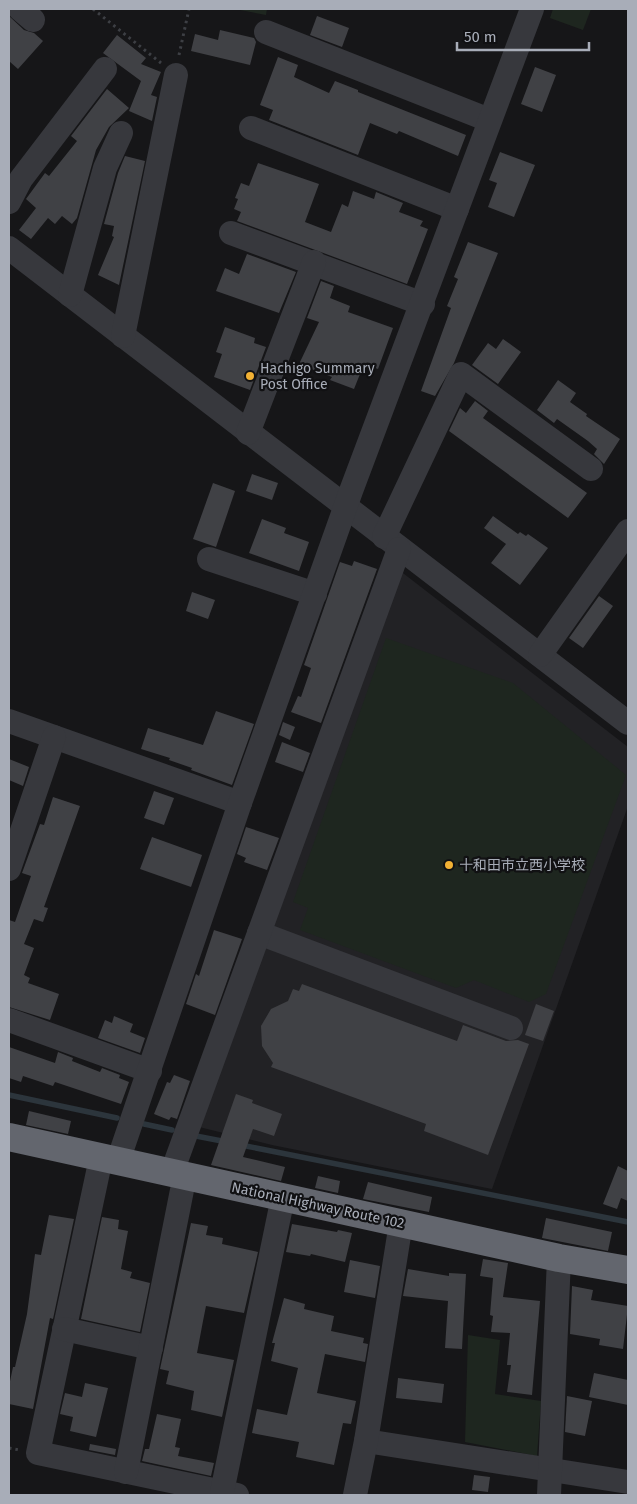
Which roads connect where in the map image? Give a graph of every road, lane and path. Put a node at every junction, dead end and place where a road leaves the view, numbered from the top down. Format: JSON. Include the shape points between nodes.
{"nodes":[{"id":1,"x":93,"y":9,"type":"edge"},
{"id":2,"x":189,"y":9,"type":"edge"},
{"id":3,"x":532,"y":9,"type":"edge"},
{"id":4,"x":266,"y":32,"type":"dead end"},
{"id":5,"x":105,"y":69,"type":"dead end"},
{"id":6,"x":176,"y":75,"type":"junction"},
{"id":7,"x":489,"y":120,"type":"junction"},
{"id":8,"x":251,"y":128,"type":"dead end"},
{"id":9,"x":121,"y":134,"type":"dead end"},
{"id":10,"x":9,"y":202,"type":"edge"},
{"id":11,"x":457,"y":209,"type":"junction"},
{"id":12,"x":231,"y":233,"type":"dead end"},
{"id":13,"x":9,"y":248,"type":"edge"},
{"id":14,"x":314,"y":262,"type":"junction"},
{"id":15,"x":70,"y":295,"type":"junction"},
{"id":16,"x":423,"y":304,"type":"junction"},
{"id":17,"x":123,"y":336,"type":"junction"},
{"id":18,"x":248,"y":433,"type":"junction"},
{"id":19,"x":590,"y":469,"type":"dead end"},
{"id":20,"x":346,"y":506,"type":"junction"},
{"id":21,"x":628,"y":531,"type":"edge"},
{"id":22,"x":392,"y":543,"type":"junction"},
{"id":23,"x":209,"y":559,"type":"dead end"},
{"id":24,"x":315,"y":594,"type":"junction"},
{"id":25,"x":540,"y":655,"type":"junction"},
{"id":26,"x":9,"y":721,"type":"edge"},
{"id":27,"x":628,"y":723,"type":"edge"},
{"id":28,"x":54,"y":737,"type":"junction"},
{"id":29,"x":240,"y":803,"type":"junction"},
{"id":30,"x":9,"y":869,"type":"edge"},
{"id":31,"x":259,"y":932,"type":"junction"},
{"id":32,"x":9,"y":1020,"type":"edge"},
{"id":33,"x":510,"y":1028,"type":"dead end"},
{"id":34,"x":150,"y":1071,"type":"junction"},
{"id":35,"x":9,"y":1137,"type":"edge"},
{"id":36,"x":110,"y":1159,"type":"junction"},
{"id":37,"x":178,"y":1173,"type":"junction"},
{"id":38,"x":282,"y":1197,"type":"junction"},
{"id":39,"x":401,"y":1223,"type":"junction"},
{"id":40,"x":559,"y":1258,"type":"junction"},
{"id":41,"x":628,"y":1270,"type":"edge"},
{"id":42,"x":64,"y":1329,"type":"junction"},
{"id":43,"x":150,"y":1348,"type":"junction"},
{"id":44,"x":366,"y":1441,"type":"junction"},
{"id":45,"x":550,"y":1469,"type":"junction"},
{"id":46,"x":126,"y":1472,"type":"junction"},
{"id":47,"x":628,"y":1482,"type":"edge"},
{"id":48,"x":230,"y":1494,"type":"edge"},
{"id":49,"x":355,"y":1495,"type":"edge"},
{"id":50,"x":549,"y":1495,"type":"edge"}],
"edges":[{"from":1,"to":6,"type":"path"},
{"from":2,"to":6,"type":"path"},
{"from":3,"to":7,"type":"street"},
{"from":4,"to":7,"type":"street"},
{"from":5,"to":10,"type":"street","via":[[20,179]]},
{"from":6,"to":17,"type":"street"},
{"from":7,"to":11,"type":"street"},
{"from":8,"to":11,"type":"street"},
{"from":9,"to":15,"type":"street","via":[[105,168]]},
{"from":11,"to":16,"type":"street"},
{"from":12,"to":14,"type":"street"},
{"from":13,"to":15,"type":"street"},
{"from":14,"to":16,"type":"street"},
{"from":14,"to":18,"type":"street"},
{"from":15,"to":17,"type":"street"},
{"from":16,"to":20,"type":"street"},
{"from":17,"to":18,"type":"street"},
{"from":18,"to":20,"type":"street"},
{"from":19,"to":22,"type":"street","via":[[461,374]]},
{"from":20,"to":22,"type":"street"},
{"from":20,"to":24,"type":"street"},
{"from":21,"to":25,"type":"street"},
{"from":22,"to":25,"type":"street"},
{"from":22,"to":31,"type":"street"},
{"from":23,"to":24,"type":"street"},
{"from":24,"to":29,"type":"street"},
{"from":25,"to":27,"type":"street"},
{"from":26,"to":28,"type":"street"},
{"from":28,"to":29,"type":"street"},
{"from":28,"to":30,"type":"street"},
{"from":29,"to":34,"type":"street"},
{"from":31,"to":33,"type":"street"},
{"from":31,"to":37,"type":"street"},
{"from":32,"to":34,"type":"street"},
{"from":34,"to":36,"type":"street"},
{"from":35,"to":36,"type":"highway","name":"National Highway Route 102"},
{"from":36,"to":37,"type":"highway","name":"National Highway Route 102"},
{"from":36,"to":42,"type":"street"},
{"from":37,"to":38,"type":"highway","name":"National Highway Route 102"},
{"from":37,"to":43,"type":"street"},
{"from":38,"to":39,"type":"highway","name":"National Highway Route 102"},
{"from":38,"to":48,"type":"street"},
{"from":39,"to":40,"type":"highway","name":"National Highway Route 102"},
{"from":39,"to":44,"type":"street"},
{"from":40,"to":41,"type":"highway","name":"National Highway Route 102"},
{"from":40,"to":45,"type":"street"},
{"from":42,"to":43,"type":"street"},
{"from":42,"to":46,"type":"street","via":[[38,1454]]},
{"from":43,"to":46,"type":"street"},
{"from":44,"to":45,"type":"street"},
{"from":44,"to":49,"type":"street"},
{"from":45,"to":47,"type":"street"},
{"from":45,"to":50,"type":"street"},
{"from":46,"to":48,"type":"street"}]}
